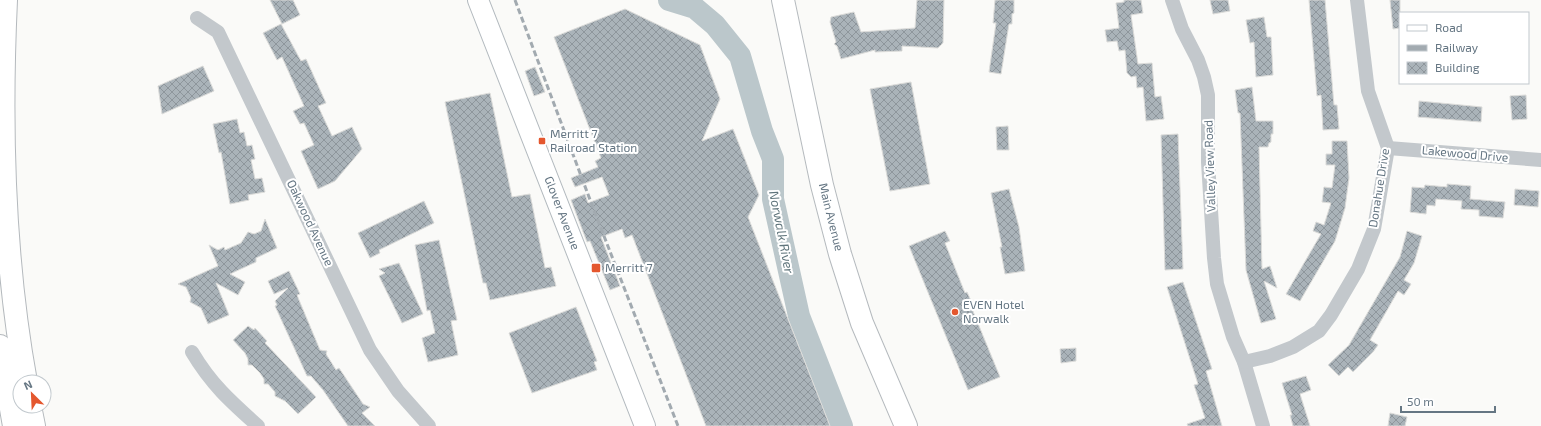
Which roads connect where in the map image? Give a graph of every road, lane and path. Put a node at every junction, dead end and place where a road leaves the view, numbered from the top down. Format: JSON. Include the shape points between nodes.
{"nodes":[{"id":1,"x":6,"y":0,"type":"edge"},
{"id":2,"x":478,"y":0,"type":"edge"},
{"id":3,"x":783,"y":0,"type":"edge"},
{"id":4,"x":1172,"y":0,"type":"edge"},
{"id":5,"x":1357,"y":0,"type":"edge"},
{"id":6,"x":197,"y":18,"type":"dead end"},
{"id":7,"x":1388,"y":148,"type":"junction"},
{"id":8,"x":1541,"y":160,"type":"edge"},
{"id":9,"x":0,"y":346,"type":"edge"},
{"id":10,"x":192,"y":352,"type":"dead end"},
{"id":11,"x":1244,"y":362,"type":"junction"},
{"id":12,"x":25,"y":374,"type":"edge"},
{"id":13,"x":32,"y":414,"type":"edge"},
{"id":14,"x":14,"y":426,"type":"edge"},
{"id":15,"x":34,"y":426,"type":"edge"},
{"id":16,"x":258,"y":426,"type":"edge"},
{"id":17,"x":429,"y":426,"type":"edge"},
{"id":18,"x":645,"y":426,"type":"edge"},
{"id":19,"x":906,"y":426,"type":"edge"},
{"id":20,"x":1263,"y":426,"type":"edge"}],
"edges":[{"from":1,"to":12,"type":"main road","via":[[2,73],[4,209],[9,277]]},
{"from":2,"to":18,"type":"street","name":"Glover Avenue"},
{"from":3,"to":19,"type":"main road","name":"Main Avenue","via":[[824,192],[840,254],[864,329]]},
{"from":4,"to":11,"type":"street","name":"Valley View Road","via":[[1182,29],[1200,66],[1208,95],[1208,162],[1217,284],[1232,337]]},
{"from":5,"to":7,"type":"street","name":"Donahue Drive","via":[[1368,91]]},
{"from":6,"to":17,"type":"street","name":"Oakwood Avenue","via":[[218,32],[370,350],[398,391]]},
{"from":7,"to":8,"type":"street","name":"Lakewood Drive"},
{"from":7,"to":11,"type":"street","name":"Donahue Drive","via":[[1374,229],[1358,269],[1331,315],[1319,331],[1293,347]]},
{"from":9,"to":14,"type":"main road"},
{"from":10,"to":16,"type":"street","via":[[214,385]]},
{"from":11,"to":20,"type":"street","name":"Valley View Road"},
{"from":13,"to":15,"type":"main road"}]}
